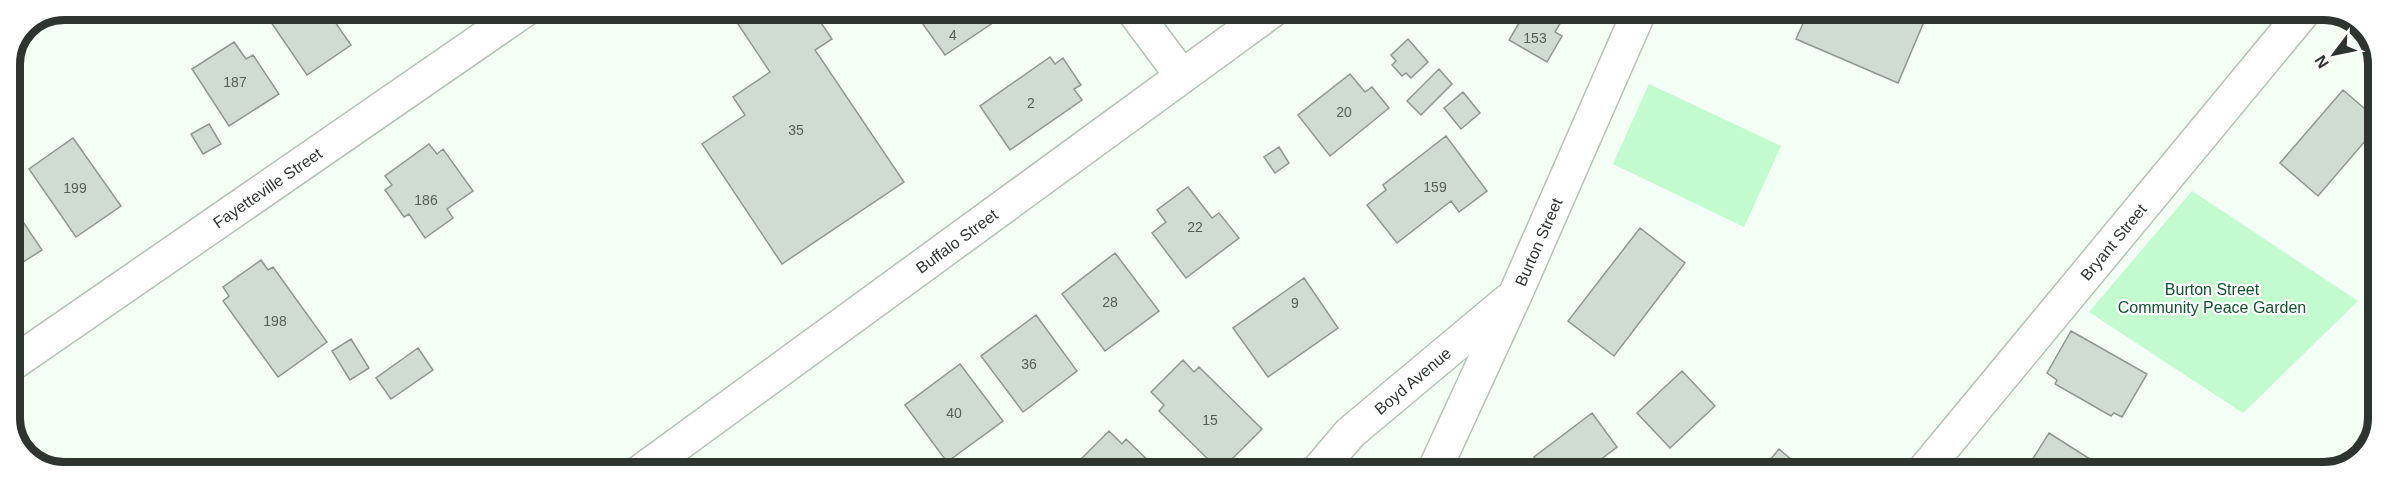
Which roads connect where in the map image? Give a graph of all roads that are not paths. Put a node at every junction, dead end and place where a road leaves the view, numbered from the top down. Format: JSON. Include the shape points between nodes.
{"nodes":[{"id":1,"x":510,"y":20,"type":"edge"},
{"id":2,"x":1140,"y":20,"type":"edge"},
{"id":3,"x":1259,"y":20,"type":"edge"},
{"id":4,"x":1636,"y":20,"type":"edge"},
{"id":5,"x":2297,"y":20,"type":"edge"},
{"id":6,"x":1182,"y":76,"type":"junction"},
{"id":7,"x":1515,"y":296,"type":"junction"},
{"id":8,"x":20,"y":358,"type":"edge"},
{"id":9,"x":654,"y":462,"type":"edge"},
{"id":10,"x":1325,"y":462,"type":"edge"},
{"id":11,"x":1438,"y":462,"type":"edge"},
{"id":12,"x":1931,"y":462,"type":"edge"}],
"edges":[{"from":1,"to":8,"type":"street","name":"Fayetteville Street"},
{"from":2,"to":6,"type":"street"},
{"from":3,"to":6,"type":"street","name":"Buffalo Street"},
{"from":4,"to":7,"type":"street","name":"Burton Street"},
{"from":5,"to":12,"type":"street","name":"Bryant Street"},
{"from":6,"to":9,"type":"street","name":"Buffalo Street"},
{"from":7,"to":10,"type":"street","name":"Boyd Avenue","via":[[1350,433]]},
{"from":7,"to":11,"type":"street","name":"Burton Street"}]}
